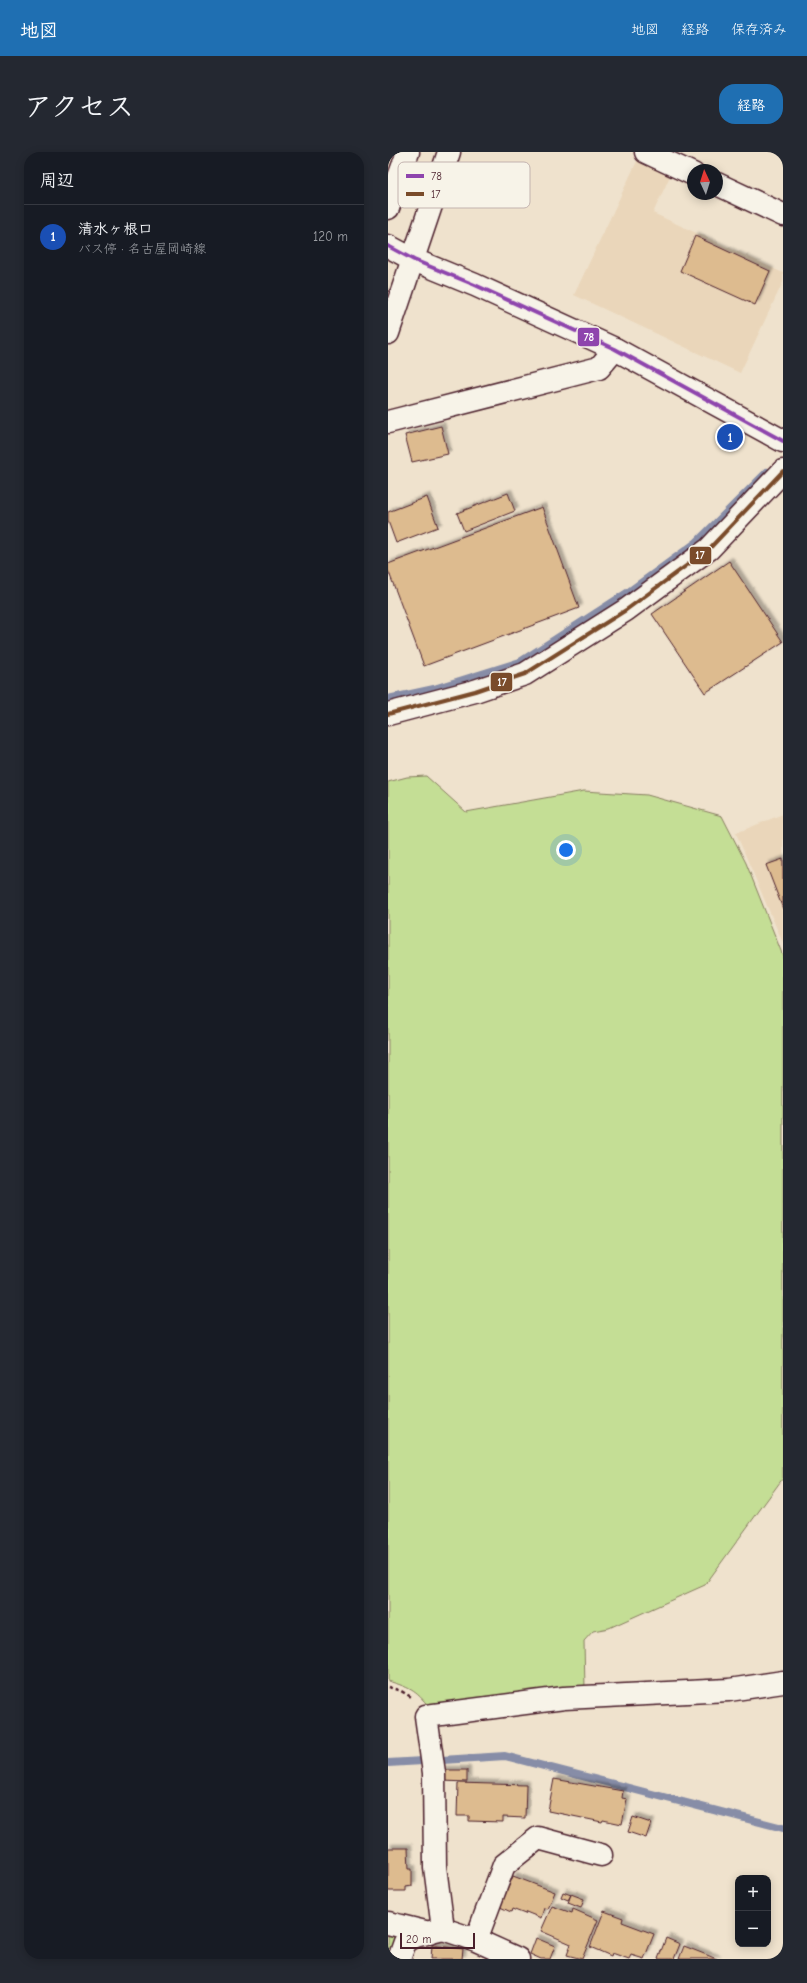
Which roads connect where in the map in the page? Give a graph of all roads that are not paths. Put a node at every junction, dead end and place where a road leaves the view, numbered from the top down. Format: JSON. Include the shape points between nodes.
{"nodes":[{"id":1,"x":408,"y":152,"type":"edge"},
{"id":2,"x":449,"y":152,"type":"edge"},
{"id":3,"x":646,"y":152,"type":"edge"},
{"id":4,"x":404,"y":162,"type":"edge"},
{"id":5,"x":445,"y":162,"type":"edge"},
{"id":6,"x":687,"y":171,"type":"edge"},
{"id":7,"x":398,"y":180,"type":"edge"},
{"id":8,"x":723,"y":187,"type":"edge"},
{"id":9,"x":388,"y":208,"type":"edge"},
{"id":10,"x":429,"y":208,"type":"edge"},
{"id":11,"x":783,"y":215,"type":"edge"},
{"id":12,"x":388,"y":246,"type":"edge"},
{"id":13,"x":414,"y":260,"type":"junction"},
{"id":14,"x":388,"y":333,"type":"edge"},
{"id":15,"x":615,"y":349,"type":"junction"},
{"id":16,"x":388,"y":422,"type":"edge"},
{"id":17,"x":783,"y":440,"type":"edge"},
{"id":18,"x":783,"y":471,"type":"edge"},
{"id":19,"x":388,"y":714,"type":"edge"},
{"id":20,"x":783,"y":1682,"type":"edge"},
{"id":21,"x":601,"y":1855,"type":"dead end"},
{"id":22,"x":388,"y":1923,"type":"edge"},
{"id":23,"x":436,"y":1931,"type":"junction"},
{"id":24,"x":476,"y":1940,"type":"junction"},
{"id":25,"x":399,"y":1959,"type":"edge"},
{"id":26,"x":518,"y":1959,"type":"edge"}],
"edges":[{"from":1,"to":4,"type":"street"},
{"from":2,"to":5,"type":"street"},
{"from":3,"to":6,"type":"street"},
{"from":7,"to":9,"type":"street"},
{"from":8,"to":11,"type":"street"},
{"from":10,"to":13,"type":"street"},
{"from":12,"to":13,"type":"street"},
{"from":13,"to":14,"type":"street"},
{"from":13,"to":15,"type":"street"},
{"from":15,"to":16,"type":"street","via":[[598,368]]},
{"from":15,"to":17,"type":"street"},
{"from":18,"to":19,"type":"street","via":[[709,549],[626,610],[525,674],[476,691]]},
{"from":20,"to":23,"type":"street","via":[[729,1690],[564,1698],[426,1716],[434,1773]]},
{"from":21,"to":24,"type":"street","via":[[538,1838],[504,1865]]},
{"from":22,"to":23,"type":"street"},
{"from":23,"to":24,"type":"street"},
{"from":23,"to":25,"type":"street","via":[[415,1936],[405,1942]]},
{"from":24,"to":26,"type":"street"}]}
